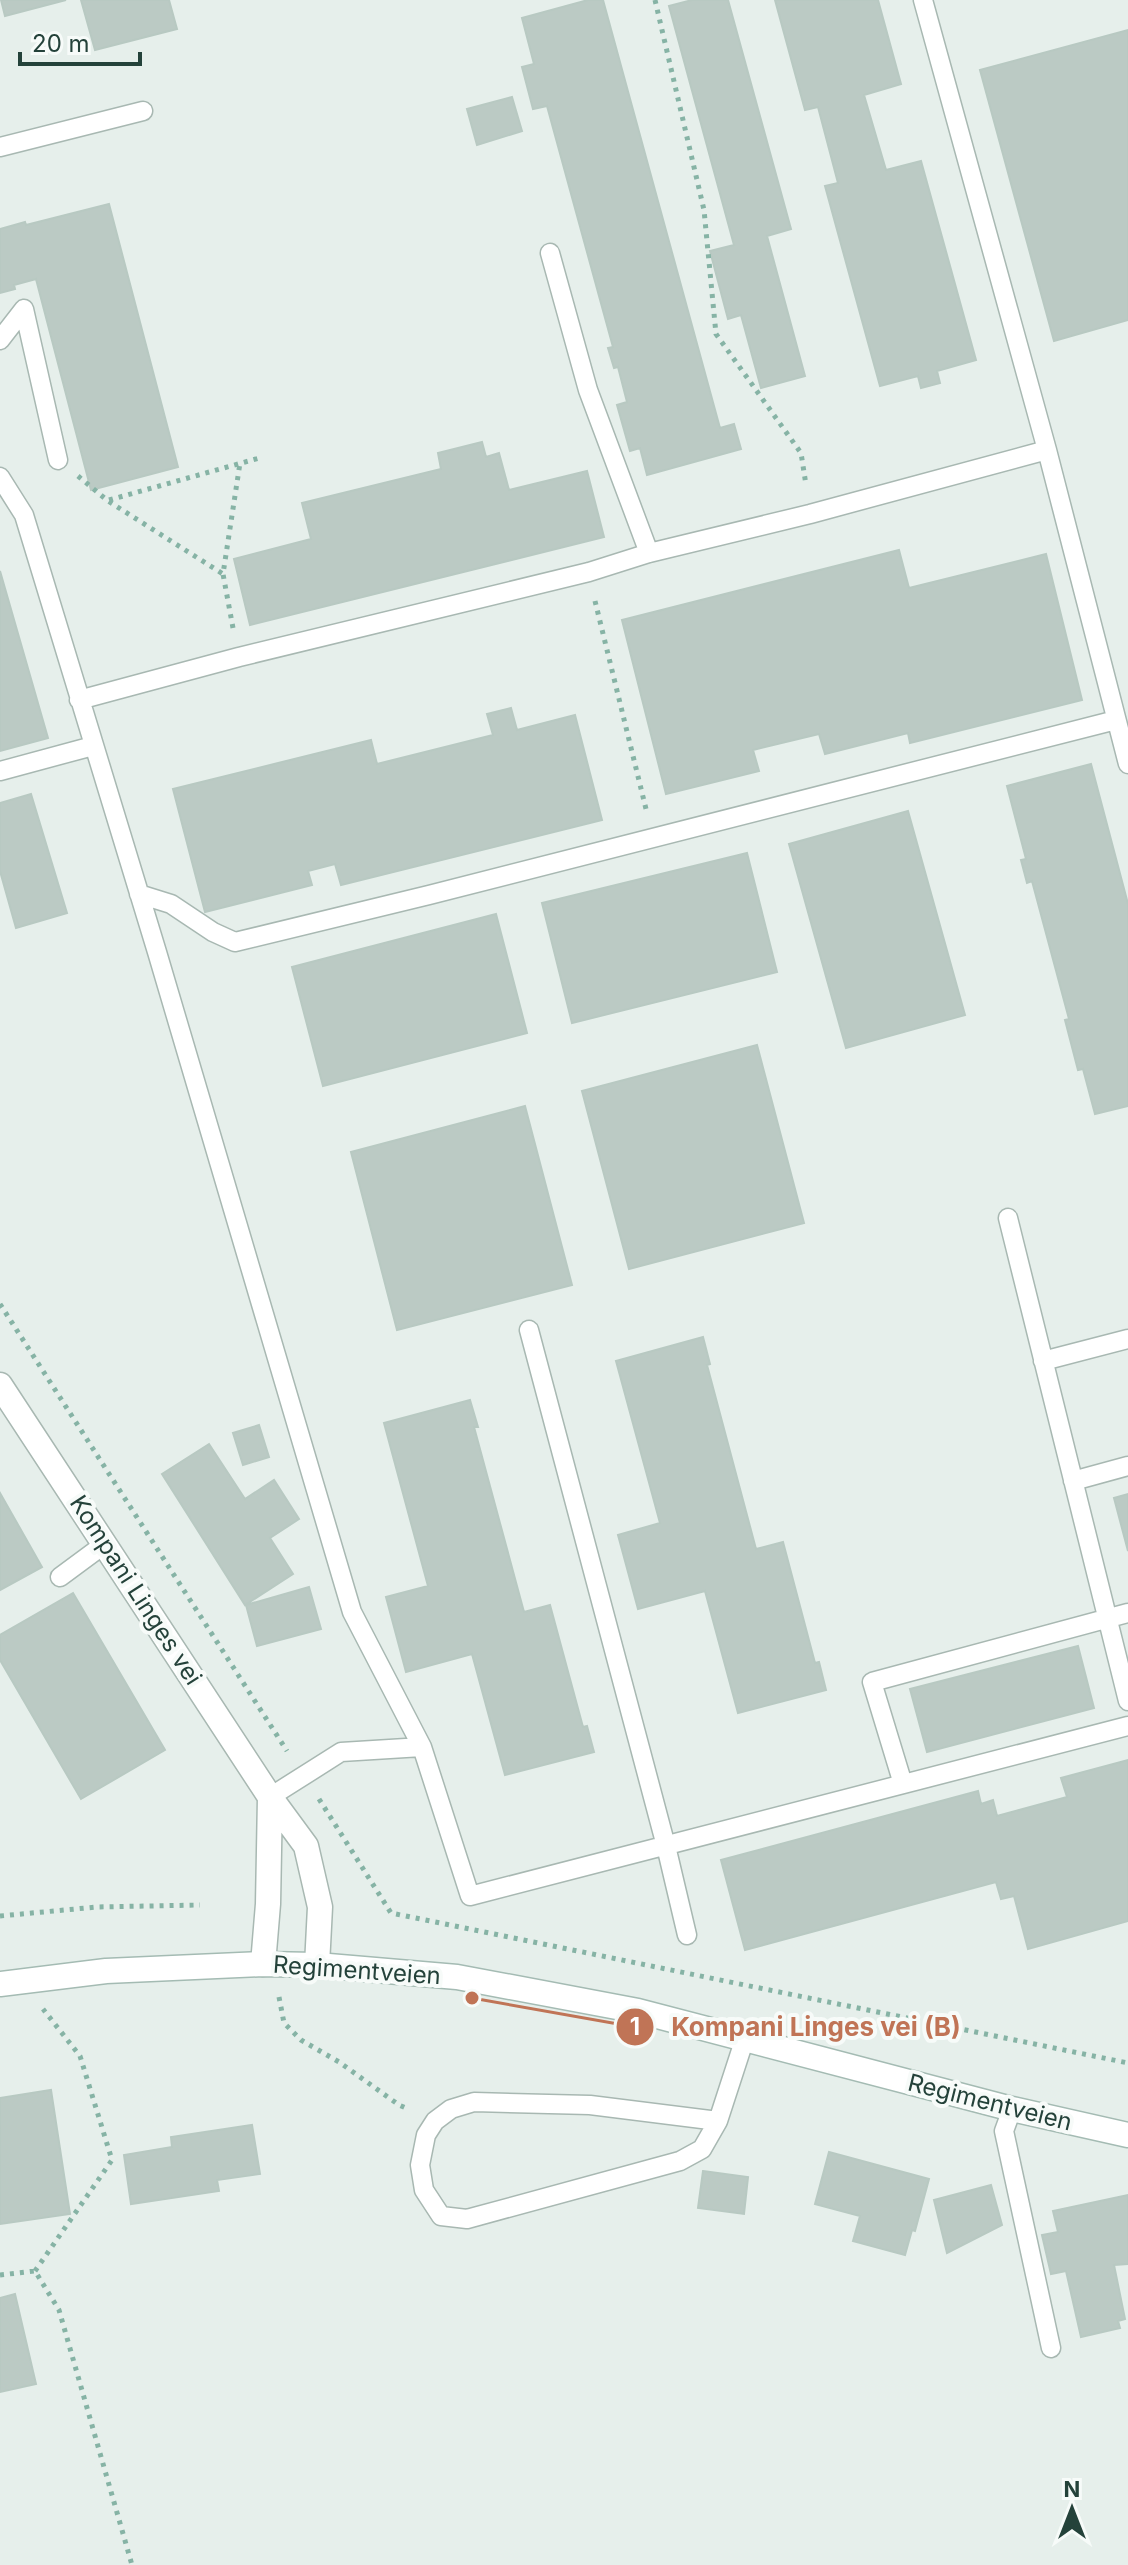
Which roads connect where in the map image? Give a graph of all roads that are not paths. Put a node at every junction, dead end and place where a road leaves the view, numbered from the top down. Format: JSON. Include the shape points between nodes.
{"nodes":[{"id":1,"x":923,"y":0,"type":"edge"},
{"id":2,"x":143,"y":111,"type":"dead end"},
{"id":3,"x":0,"y":147,"type":"edge"},
{"id":4,"x":550,"y":253,"type":"dead end"},
{"id":5,"x":0,"y":340,"type":"edge"},
{"id":6,"x":1047,"y":450,"type":"junction"},
{"id":7,"x":58,"y":460,"type":"road end"},
{"id":8,"x":0,"y":477,"type":"edge"},
{"id":9,"x":649,"y":553,"type":"junction"},
{"id":10,"x":79,"y":700,"type":"junction"},
{"id":11,"x":1116,"y":720,"type":"junction"},
{"id":12,"x":93,"y":746,"type":"junction"},
{"id":13,"x":1128,"y":764,"type":"edge"},
{"id":14,"x":0,"y":771,"type":"edge"},
{"id":15,"x":139,"y":894,"type":"junction"},
{"id":16,"x":1008,"y":1218,"type":"dead end"},
{"id":17,"x":529,"y":1330,"type":"dead end"},
{"id":18,"x":1128,"y":1339,"type":"edge"},
{"id":19,"x":1043,"y":1361,"type":"junction"},
{"id":20,"x":0,"y":1385,"type":"edge"},
{"id":21,"x":1128,"y":1466,"type":"edge"},
{"id":22,"x":1073,"y":1481,"type":"junction"},
{"id":23,"x":106,"y":1543,"type":"junction"},
{"id":24,"x":60,"y":1577,"type":"dead end"},
{"id":25,"x":1128,"y":1613,"type":"edge"},
{"id":26,"x":1107,"y":1619,"type":"junction"},
{"id":27,"x":1128,"y":1701,"type":"edge"},
{"id":28,"x":1128,"y":1726,"type":"edge"},
{"id":29,"x":422,"y":1747,"type":"junction"},
{"id":30,"x":903,"y":1784,"type":"junction"},
{"id":31,"x":270,"y":1797,"type":"junction"},
{"id":32,"x":666,"y":1846,"type":"junction"},
{"id":33,"x":687,"y":1935,"type":"dead end"},
{"id":34,"x":263,"y":1964,"type":"junction"},
{"id":35,"x":317,"y":1965,"type":"junction"},
{"id":36,"x":0,"y":1984,"type":"edge"},
{"id":37,"x":745,"y":2038,"type":"junction"},
{"id":38,"x":1012,"y":2109,"type":"junction"},
{"id":39,"x":718,"y":2121,"type":"junction"},
{"id":40,"x":1128,"y":2135,"type":"edge"},
{"id":41,"x":1051,"y":2348,"type":"dead end"}],
"edges":[{"from":1,"to":6,"type":"lane"},
{"from":2,"to":3,"type":"lane"},
{"from":4,"to":9,"type":"lane","via":[[588,390]]},
{"from":5,"to":7,"type":"lane","via":[[24,309]]},
{"from":6,"to":9,"type":"lane"},
{"from":6,"to":11,"type":"lane"},
{"from":8,"to":10,"type":"lane","via":[[24,515]]},
{"from":9,"to":10,"type":"lane"},
{"from":10,"to":12,"type":"lane"},
{"from":11,"to":13,"type":"lane"},
{"from":11,"to":15,"type":"lane","via":[[235,942],[171,904]]},
{"from":12,"to":14,"type":"lane"},
{"from":12,"to":15,"type":"lane"},
{"from":15,"to":29,"type":"lane","via":[[352,1612]]},
{"from":16,"to":19,"type":"lane"},
{"from":17,"to":32,"type":"lane"},
{"from":18,"to":19,"type":"lane"},
{"from":19,"to":22,"type":"lane"},
{"from":20,"to":23,"type":"main road","name":"Kompani Linges vei"},
{"from":21,"to":22,"type":"lane"},
{"from":22,"to":26,"type":"lane"},
{"from":23,"to":24,"type":"lane"},
{"from":23,"to":31,"type":"main road","name":"Kompani Linges vei"},
{"from":25,"to":26,"type":"lane"},
{"from":26,"to":27,"type":"lane"},
{"from":26,"to":30,"type":"lane","via":[[872,1682]]},
{"from":28,"to":30,"type":"lane"},
{"from":29,"to":31,"type":"lane","via":[[341,1752]]},
{"from":29,"to":32,"type":"lane","via":[[470,1896]]},
{"from":30,"to":32,"type":"lane"},
{"from":31,"to":34,"type":"main road"},
{"from":31,"to":35,"type":"main road","name":"Kompani Linges vei","via":[[306,1846],[320,1907]]},
{"from":32,"to":33,"type":"lane"},
{"from":34,"to":35,"type":"main road","name":"Regimentveien"},
{"from":34,"to":36,"type":"main road","name":"Regimentveien","via":[[106,1971]]},
{"from":35,"to":37,"type":"main road","name":"Regimentveien","via":[[457,1977],[638,2011]]},
{"from":37,"to":38,"type":"main road","name":"Regimentveien"},
{"from":37,"to":39,"type":"lane"},
{"from":38,"to":40,"type":"main road","name":"Regimentveien"},
{"from":38,"to":41,"type":"lane","via":[[1004,2131]]},
{"from":39,"to":39,"type":"lane","via":[[590,2105],[474,2102],[451,2109],[426,2135],[420,2165],[424,2190],[441,2216],[467,2219],[680,2161],[702,2149]]}]}
